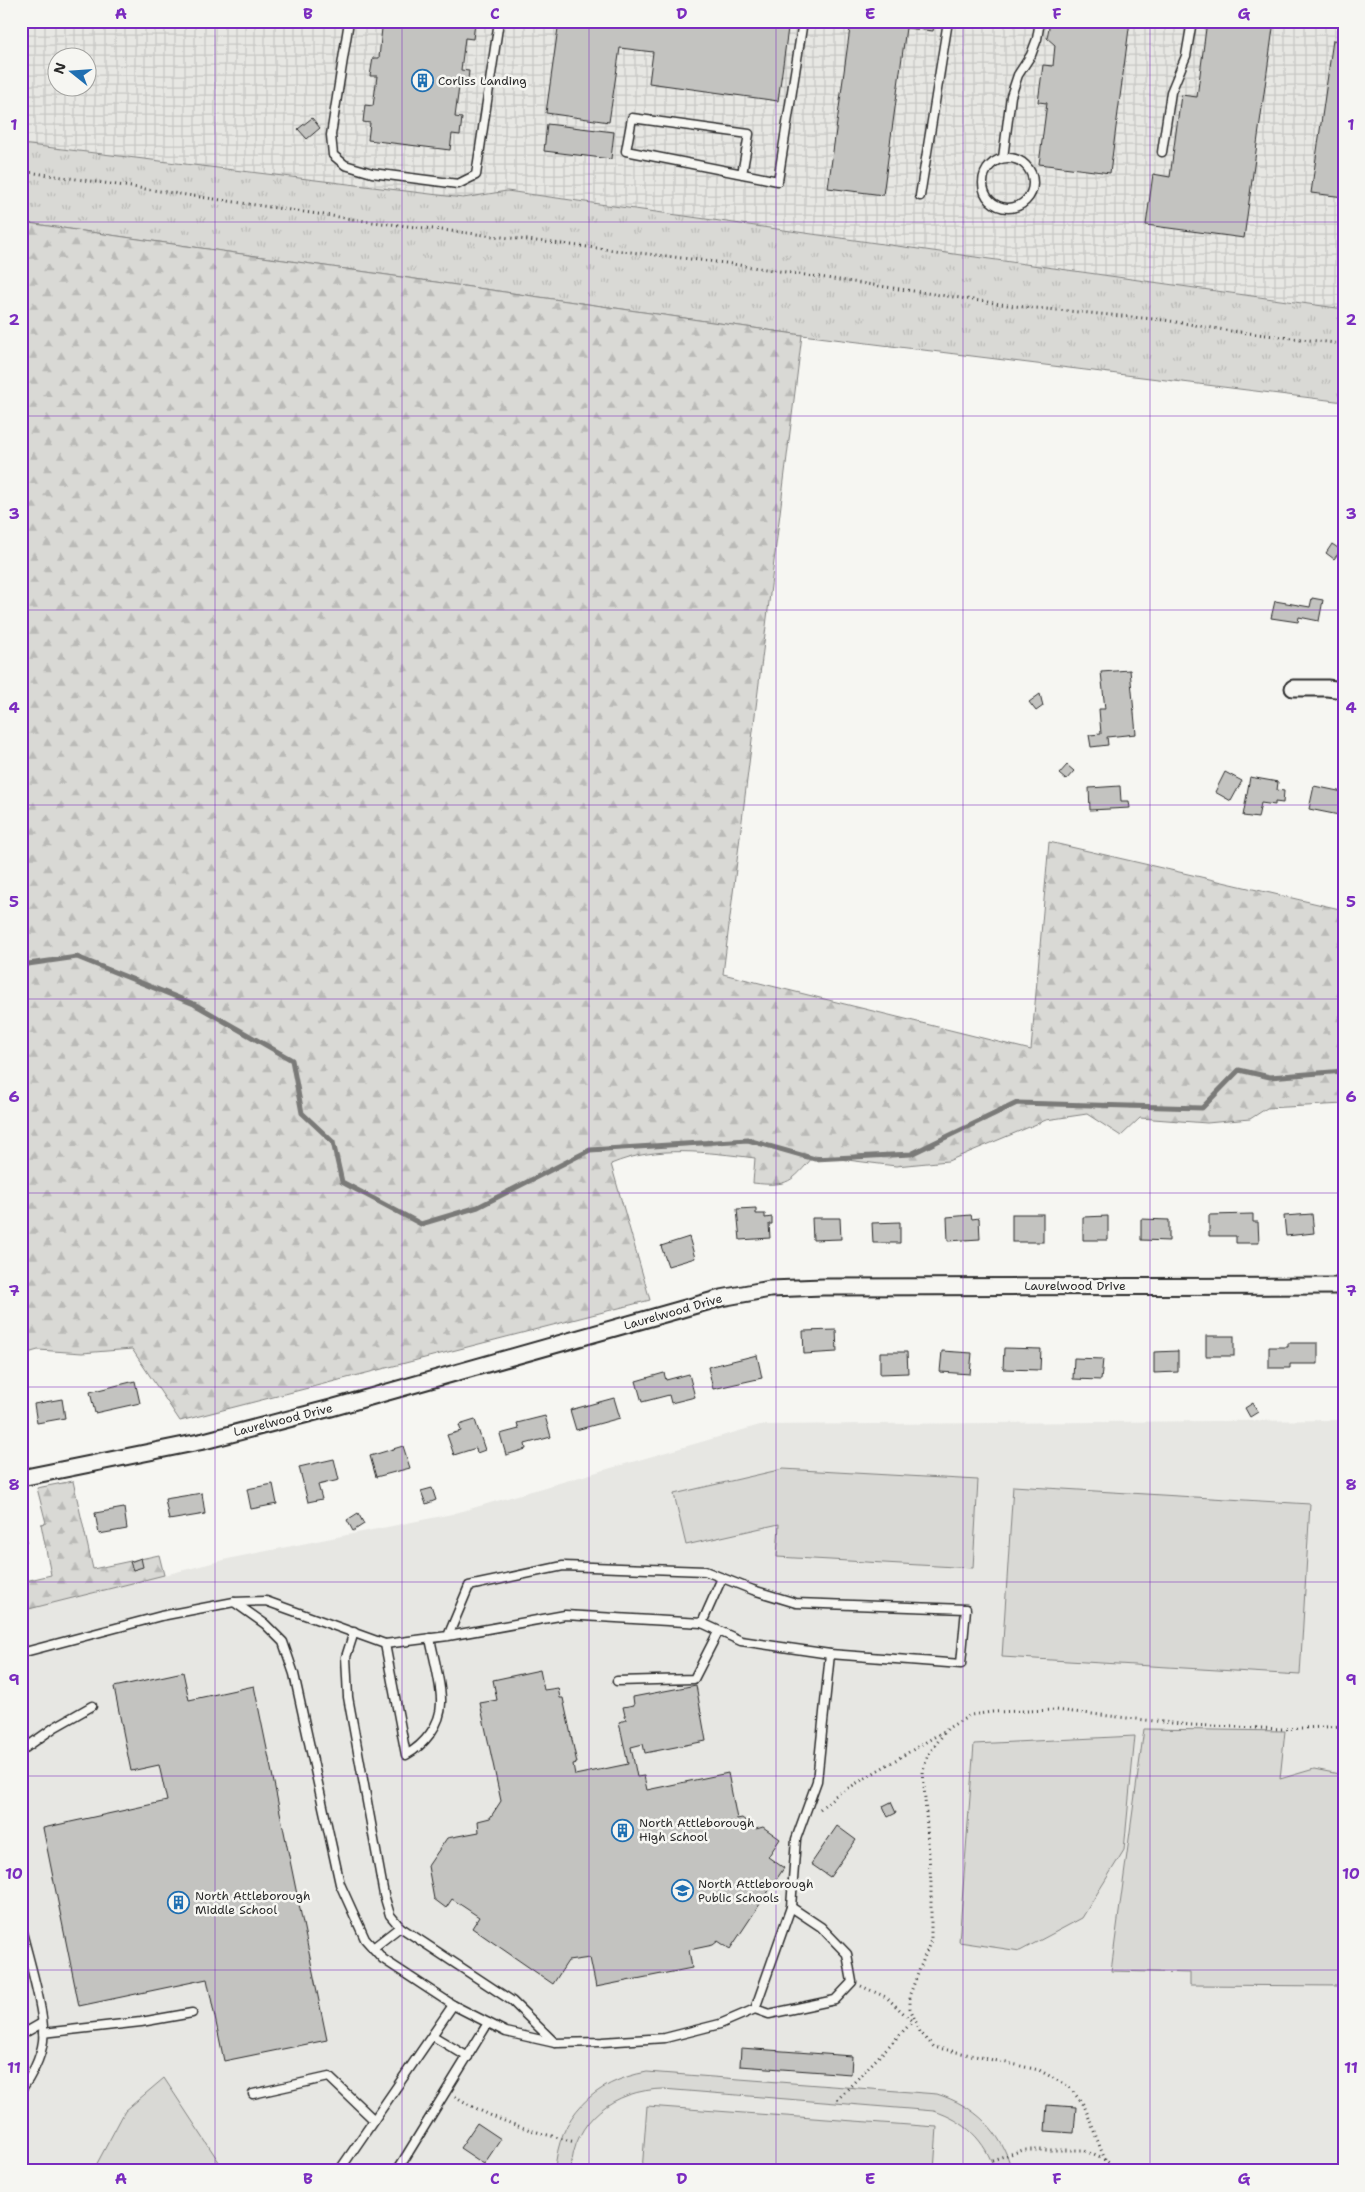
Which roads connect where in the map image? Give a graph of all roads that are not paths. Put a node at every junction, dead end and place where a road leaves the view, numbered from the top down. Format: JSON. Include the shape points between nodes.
{"nodes":[{"id":1,"x":349,"y":21,"type":"edge"},
{"id":2,"x":499,"y":21,"type":"edge"},
{"id":3,"x":803,"y":21,"type":"edge"},
{"id":4,"x":948,"y":21,"type":"edge"},
{"id":5,"x":1040,"y":21,"type":"edge"},
{"id":6,"x":1192,"y":21,"type":"edge"},
{"id":7,"x":1162,"y":152,"type":"dead end"},
{"id":8,"x":1003,"y":158,"type":"junction"},
{"id":9,"x":742,"y":174,"type":"junction"},
{"id":10,"x":920,"y":196,"type":"dead end"},
{"id":11,"x":1293,"y":688,"type":"dead end"},
{"id":12,"x":1344,"y":690,"type":"edge"},
{"id":13,"x":1344,"y":1286,"type":"edge"},
{"id":14,"x":21,"y":1478,"type":"edge"},
{"id":15,"x":722,"y":1578,"type":"junction"},
{"id":16,"x":234,"y":1602,"type":"junction"},
{"id":17,"x":702,"y":1622,"type":"junction"},
{"id":18,"x":354,"y":1632,"type":"junction"},
{"id":19,"x":718,"y":1632,"type":"junction"},
{"id":20,"x":448,"y":1636,"type":"junction"},
{"id":21,"x":430,"y":1638,"type":"junction"},
{"id":22,"x":385,"y":1644,"type":"junction"},
{"id":23,"x":21,"y":1654,"type":"edge"},
{"id":24,"x":830,"y":1654,"type":"junction"},
{"id":25,"x":617,"y":1681,"type":"dead end"},
{"id":26,"x":92,"y":1706,"type":"dead end"},
{"id":27,"x":21,"y":1751,"type":"edge"},
{"id":28,"x":791,"y":1907,"type":"junction"},
{"id":29,"x":400,"y":1927,"type":"junction"},
{"id":30,"x":21,"y":1928,"type":"edge"},
{"id":31,"x":373,"y":1948,"type":"junction"},
{"id":32,"x":453,"y":2005,"type":"junction"},
{"id":33,"x":755,"y":2009,"type":"junction"},
{"id":34,"x":192,"y":2013,"type":"dead end"},
{"id":35,"x":42,"y":2023,"type":"junction"},
{"id":36,"x":488,"y":2023,"type":"junction"},
{"id":37,"x":43,"y":2033,"type":"junction"},
{"id":38,"x":21,"y":2035,"type":"edge"},
{"id":39,"x":433,"y":2036,"type":"junction"},
{"id":40,"x":555,"y":2042,"type":"junction"},
{"id":41,"x":468,"y":2057,"type":"junction"},
{"id":42,"x":21,"y":2090,"type":"edge"},
{"id":43,"x":254,"y":2094,"type":"dead end"},
{"id":44,"x":374,"y":2120,"type":"junction"},
{"id":45,"x":339,"y":2171,"type":"edge"},
{"id":46,"x":397,"y":2171,"type":"edge"}],
"edges":[{"from":1,"to":2,"type":"lane","via":[[331,135],[333,155],[346,165],[372,173],[458,184],[476,175]]},
{"from":3,"to":9,"type":"lane","via":[[778,181]]},
{"from":4,"to":10,"type":"lane"},
{"from":5,"to":8,"type":"lane","via":[[1031,55],[1018,75],[1011,96]]},
{"from":6,"to":7,"type":"lane","via":[[1186,56],[1171,92]]},
{"from":8,"to":8,"type":"lane","via":[[1019,160],[1031,170],[1034,186],[1027,201],[1013,209],[997,207],[985,196],[982,180],[989,166]]},
{"from":9,"to":9,"type":"lane","via":[[626,151],[632,118],[749,134]]},
{"from":11,"to":12,"type":"street"},
{"from":13,"to":14,"type":"street","name":"Laurelwood Drive","via":[[823,1287],[754,1291],[331,1408]]},
{"from":15,"to":17,"type":"lane"},
{"from":15,"to":20,"type":"lane","via":[[706,1571],[563,1566],[470,1586]]},
{"from":15,"to":24,"type":"lane","via":[[796,1603],[966,1609],[961,1664]]},
{"from":16,"to":18,"type":"lane","via":[[266,1601]]},
{"from":16,"to":23,"type":"lane","via":[[161,1616]]},
{"from":16,"to":31,"type":"lane","via":[[265,1624],[283,1642],[294,1674],[340,1884]]},
{"from":17,"to":19,"type":"lane"},
{"from":17,"to":20,"type":"lane","via":[[565,1615]]},
{"from":18,"to":22,"type":"lane"},
{"from":18,"to":29,"type":"lane","via":[[346,1657],[348,1696],[384,1894],[390,1915]]},
{"from":19,"to":24,"type":"lane","via":[[741,1641]]},
{"from":19,"to":25,"type":"lane","via":[[694,1679]]},
{"from":20,"to":21,"type":"lane"},
{"from":21,"to":22,"type":"lane"},
{"from":21,"to":22,"type":"lane","via":[[441,1703],[438,1718],[429,1736],[406,1755]]},
{"from":24,"to":28,"type":"lane","via":[[817,1781],[796,1839]]},
{"from":26,"to":27,"type":"lane"},
{"from":28,"to":33,"type":"lane"},
{"from":28,"to":33,"type":"lane","via":[[821,1927],[847,1954],[852,1982],[834,2000],[769,2014]]},
{"from":29,"to":31,"type":"lane"},
{"from":29,"to":40,"type":"lane","via":[[512,2001]]},
{"from":30,"to":35,"type":"lane"},
{"from":31,"to":32,"type":"lane","via":[[382,1959]]},
{"from":32,"to":36,"type":"lane"},
{"from":32,"to":39,"type":"lane"},
{"from":33,"to":40,"type":"lane","via":[[720,2024],[666,2038]]},
{"from":34,"to":37,"type":"lane"},
{"from":35,"to":37,"type":"lane"},
{"from":35,"to":38,"type":"lane"},
{"from":36,"to":40,"type":"lane","via":[[506,2032]]},
{"from":36,"to":41,"type":"lane"},
{"from":37,"to":42,"type":"lane","via":[[41,2051]]},
{"from":39,"to":41,"type":"lane"},
{"from":39,"to":44,"type":"lane"},
{"from":41,"to":46,"type":"lane"},
{"from":43,"to":44,"type":"lane","via":[[329,2077]]},
{"from":44,"to":45,"type":"lane"}]}
